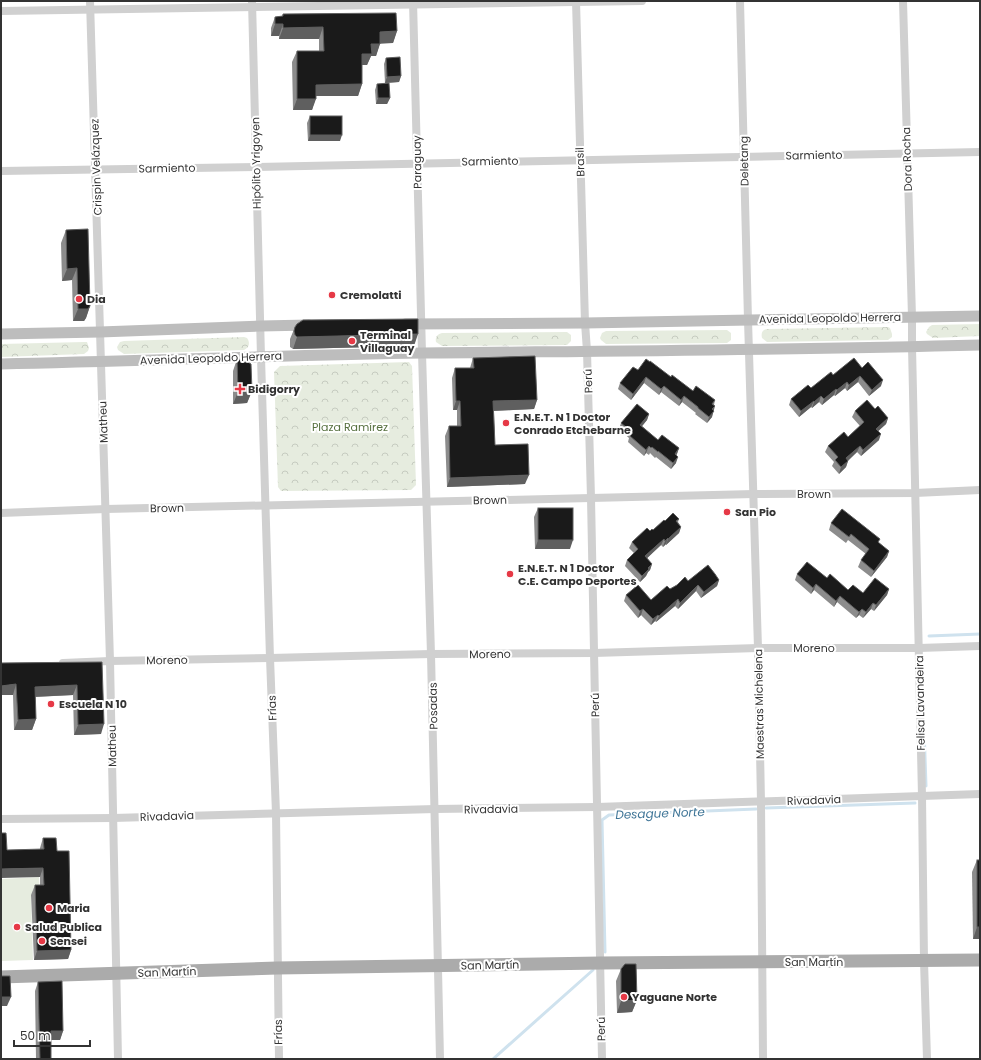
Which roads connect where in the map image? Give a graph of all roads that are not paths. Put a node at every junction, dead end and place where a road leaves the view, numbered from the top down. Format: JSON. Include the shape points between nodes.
{"nodes":[{"id":1,"x":642,"y":1,"type":"edge"},
{"id":2,"x":740,"y":1,"type":"edge"},
{"id":3,"x":903,"y":1,"type":"edge"},
{"id":4,"x":576,"y":2,"type":"edge"},
{"id":5,"x":413,"y":3,"type":"edge"},
{"id":6,"x":252,"y":4,"type":"edge"},
{"id":7,"x":91,"y":5,"type":"edge"},
{"id":8,"x":1,"y":11,"type":"edge"},
{"id":9,"x":980,"y":152,"type":"edge"},
{"id":10,"x":907,"y":154,"type":"junction"},
{"id":11,"x":744,"y":157,"type":"junction"},
{"id":12,"x":580,"y":160,"type":"junction"},
{"id":13,"x":417,"y":163,"type":"junction"},
{"id":14,"x":257,"y":167,"type":"junction"},
{"id":15,"x":96,"y":169,"type":"junction"},
{"id":16,"x":1,"y":171,"type":"edge"},
{"id":17,"x":980,"y":316,"type":"edge"},
{"id":18,"x":912,"y":317,"type":"junction"},
{"id":19,"x":748,"y":320,"type":"junction"},
{"id":20,"x":585,"y":323,"type":"junction"},
{"id":21,"x":398,"y":324,"type":"edge"},
{"id":22,"x":421,"y":324,"type":"junction"},
{"id":23,"x":322,"y":325,"type":"edge"},
{"id":24,"x":261,"y":326,"type":"junction"},
{"id":25,"x":100,"y":332,"type":"junction"},
{"id":26,"x":1,"y":334,"type":"edge"},
{"id":27,"x":980,"y":345,"type":"edge"},
{"id":28,"x":912,"y":347,"type":"junction"},
{"id":29,"x":749,"y":349,"type":"junction"},
{"id":30,"x":587,"y":352,"type":"junction"},
{"id":31,"x":422,"y":353,"type":"junction"},
{"id":32,"x":261,"y":357,"type":"junction"},
{"id":33,"x":101,"y":362,"type":"junction"},
{"id":34,"x":1,"y":364,"type":"edge"},
{"id":35,"x":980,"y":490,"type":"edge"},
{"id":36,"x":915,"y":493,"type":"junction"},
{"id":37,"x":754,"y":494,"type":"junction"},
{"id":38,"x":591,"y":498,"type":"junction"},
{"id":39,"x":427,"y":502,"type":"junction"},
{"id":40,"x":265,"y":506,"type":"junction"},
{"id":41,"x":106,"y":510,"type":"junction"},
{"id":42,"x":1,"y":513,"type":"edge"},
{"id":43,"x":980,"y":646,"type":"edge"},
{"id":44,"x":758,"y":648,"type":"junction"},
{"id":45,"x":918,"y":648,"type":"junction"},
{"id":46,"x":594,"y":653,"type":"junction"},
{"id":47,"x":432,"y":654,"type":"junction"},
{"id":48,"x":270,"y":658,"type":"junction"},
{"id":49,"x":110,"y":660,"type":"junction"},
{"id":50,"x":56,"y":663,"type":"edge"},
{"id":51,"x":980,"y":794,"type":"edge"},
{"id":52,"x":922,"y":796,"type":"junction"},
{"id":53,"x":761,"y":802,"type":"junction"},
{"id":54,"x":597,"y":807,"type":"junction"},
{"id":55,"x":435,"y":809,"type":"junction"},
{"id":56,"x":276,"y":813,"type":"junction"},
{"id":57,"x":113,"y":818,"type":"junction"},
{"id":58,"x":1,"y":819,"type":"edge"},
{"id":59,"x":980,"y":960,"type":"edge"},
{"id":60,"x":924,"y":961,"type":"junction"},
{"id":61,"x":762,"y":962,"type":"junction"},
{"id":62,"x":600,"y":963,"type":"junction"},
{"id":63,"x":438,"y":966,"type":"junction"},
{"id":64,"x":277,"y":968,"type":"junction"},
{"id":65,"x":117,"y":974,"type":"junction"},
{"id":66,"x":1,"y":977,"type":"edge"},
{"id":67,"x":118,"y":1059,"type":"edge"},
{"id":68,"x":278,"y":1059,"type":"edge"},
{"id":69,"x":440,"y":1059,"type":"edge"},
{"id":70,"x":602,"y":1059,"type":"edge"},
{"id":71,"x":763,"y":1059,"type":"edge"},
{"id":72,"x":927,"y":1059,"type":"edge"}],
"edges":[{"from":1,"to":4,"type":"street"},
{"from":2,"to":11,"type":"street","name":"Deletang"},
{"from":3,"to":10,"type":"street","name":"Dora Rocha"},
{"from":4,"to":5,"type":"street"},
{"from":4,"to":12,"type":"street","name":"Brasil"},
{"from":5,"to":6,"type":"street"},
{"from":5,"to":13,"type":"street","name":"Paraguay"},
{"from":6,"to":7,"type":"street"},
{"from":6,"to":14,"type":"street","name":"Hipólito Yrigoyen"},
{"from":7,"to":8,"type":"street"},
{"from":7,"to":15,"type":"street","name":"Crispin Velázquez"},
{"from":9,"to":10,"type":"street","name":"Sarmiento"},
{"from":10,"to":11,"type":"street","name":"Sarmiento"},
{"from":10,"to":18,"type":"street","name":"Dora Rocha"},
{"from":11,"to":12,"type":"street","name":"Sarmiento"},
{"from":11,"to":19,"type":"street","name":"Deletang"},
{"from":12,"to":13,"type":"street","name":"Sarmiento"},
{"from":12,"to":20,"type":"street","name":"Brasil"},
{"from":13,"to":14,"type":"street","name":"Sarmiento"},
{"from":13,"to":22,"type":"street","name":"Paraguay"},
{"from":14,"to":15,"type":"street","name":"Sarmiento"},
{"from":14,"to":24,"type":"street","name":"Hipólito Yrigoyen"},
{"from":15,"to":16,"type":"street","name":"Sarmiento"},
{"from":15,"to":25,"type":"street","name":"Crispin Velázquez"},
{"from":17,"to":18,"type":"street","name":"Avenida Leopoldo Herrera"},
{"from":18,"to":19,"type":"street","name":"Avenida Leopoldo Herrera"},
{"from":18,"to":28,"type":"street","name":"Avenida Leopoldo Herrera"},
{"from":19,"to":20,"type":"street","name":"Avenida Leopoldo Herrera"},
{"from":19,"to":29,"type":"street","name":"Avenida Leopoldo Herrera"},
{"from":20,"to":22,"type":"street","name":"Avenida Leopoldo Herrera"},
{"from":20,"to":30,"type":"street"},
{"from":21,"to":22,"type":"street","name":"Avenida Leopoldo Herrera"},
{"from":22,"to":31,"type":"street"},
{"from":23,"to":24,"type":"street"},
{"from":24,"to":25,"type":"street"},
{"from":24,"to":32,"type":"street","name":"Hipólito Yrigoyen"},
{"from":25,"to":26,"type":"street"},
{"from":25,"to":33,"type":"street","name":"Crispin Velázquez"},
{"from":27,"to":28,"type":"street","name":"Avenida Leopoldo Herrera"},
{"from":28,"to":29,"type":"street","name":"Avenida Leopoldo Herrera"},
{"from":28,"to":36,"type":"street","name":"Felisa Lavandeira"},
{"from":29,"to":30,"type":"street","name":"Avenida Leopoldo Herrera"},
{"from":29,"to":37,"type":"street","name":"Maestras Michelena"},
{"from":30,"to":31,"type":"street","name":"Avenida Leopoldo Herrera"},
{"from":30,"to":38,"type":"street","name":"Perú"},
{"from":31,"to":32,"type":"street","name":"Avenida Leopoldo Herrera"},
{"from":31,"to":39,"type":"street","name":"Posadas"},
{"from":32,"to":33,"type":"street","name":"Avenida Leopoldo Herrera"},
{"from":32,"to":40,"type":"street","name":"Frías"},
{"from":33,"to":34,"type":"street","name":"Avenida Leopoldo Herrera"},
{"from":33,"to":41,"type":"street","name":"Matheu"},
{"from":35,"to":36,"type":"street","name":"Brown"},
{"from":36,"to":37,"type":"street","name":"Brown"},
{"from":36,"to":45,"type":"street","name":"Felisa Lavandeira"},
{"from":37,"to":38,"type":"street","name":"Brown"},
{"from":37,"to":44,"type":"street","name":"Maestras Michelena"},
{"from":38,"to":39,"type":"street","name":"Brown"},
{"from":38,"to":46,"type":"street","name":"Perú"},
{"from":39,"to":40,"type":"street","name":"Brown"},
{"from":39,"to":47,"type":"street","name":"Posadas"},
{"from":40,"to":41,"type":"street","name":"Brown"},
{"from":40,"to":48,"type":"street","name":"Frías"},
{"from":41,"to":42,"type":"street","name":"Brown"},
{"from":41,"to":49,"type":"street","name":"Matheu"},
{"from":43,"to":45,"type":"street","name":"Moreno"},
{"from":44,"to":45,"type":"street","name":"Moreno"},
{"from":44,"to":46,"type":"street","name":"Moreno"},
{"from":44,"to":53,"type":"street","name":"Maestras Michelena"},
{"from":45,"to":52,"type":"street","name":"Felisa Lavandeira"},
{"from":46,"to":47,"type":"street","name":"Moreno"},
{"from":46,"to":54,"type":"street","name":"Perú"},
{"from":47,"to":48,"type":"street","name":"Moreno"},
{"from":47,"to":55,"type":"street","name":"Posadas"},
{"from":48,"to":49,"type":"street","name":"Moreno"},
{"from":48,"to":56,"type":"street","name":"Frías"},
{"from":49,"to":50,"type":"street","name":"Moreno"},
{"from":49,"to":57,"type":"street","name":"Matheu"},
{"from":51,"to":52,"type":"street","name":"Rivadavia"},
{"from":52,"to":53,"type":"street","name":"Rivadavia"},
{"from":52,"to":60,"type":"street","name":"Felisa Lavandeira"},
{"from":53,"to":54,"type":"street","name":"Rivadavia"},
{"from":53,"to":61,"type":"street","name":"Maestras Michelena"},
{"from":54,"to":55,"type":"street","name":"Rivadavia"},
{"from":54,"to":62,"type":"street","name":"Perú"},
{"from":55,"to":56,"type":"street","name":"Rivadavia"},
{"from":55,"to":63,"type":"street","name":"Posadas"},
{"from":56,"to":57,"type":"street","name":"Rivadavia"},
{"from":56,"to":64,"type":"street","name":"Frías"},
{"from":57,"to":58,"type":"street","name":"Rivadavia"},
{"from":57,"to":65,"type":"street","name":"Matheu"},
{"from":59,"to":60,"type":"main road","name":"San Martín"},
{"from":60,"to":61,"type":"main road","name":"San Martín"},
{"from":60,"to":72,"type":"street","name":"Felisa Lavandeira"},
{"from":61,"to":62,"type":"main road","name":"San Martín"},
{"from":61,"to":71,"type":"street","name":"Maestras Michelena"},
{"from":62,"to":63,"type":"main road","name":"San Martín"},
{"from":62,"to":70,"type":"street","name":"Perú"},
{"from":63,"to":64,"type":"main road","name":"San Martín"},
{"from":63,"to":69,"type":"street","name":"Posadas"},
{"from":64,"to":65,"type":"main road","name":"San Martín"},
{"from":64,"to":68,"type":"street","name":"Frías"},
{"from":65,"to":66,"type":"main road","name":"San Martín"},
{"from":65,"to":67,"type":"street","name":"Matheu"}]}
